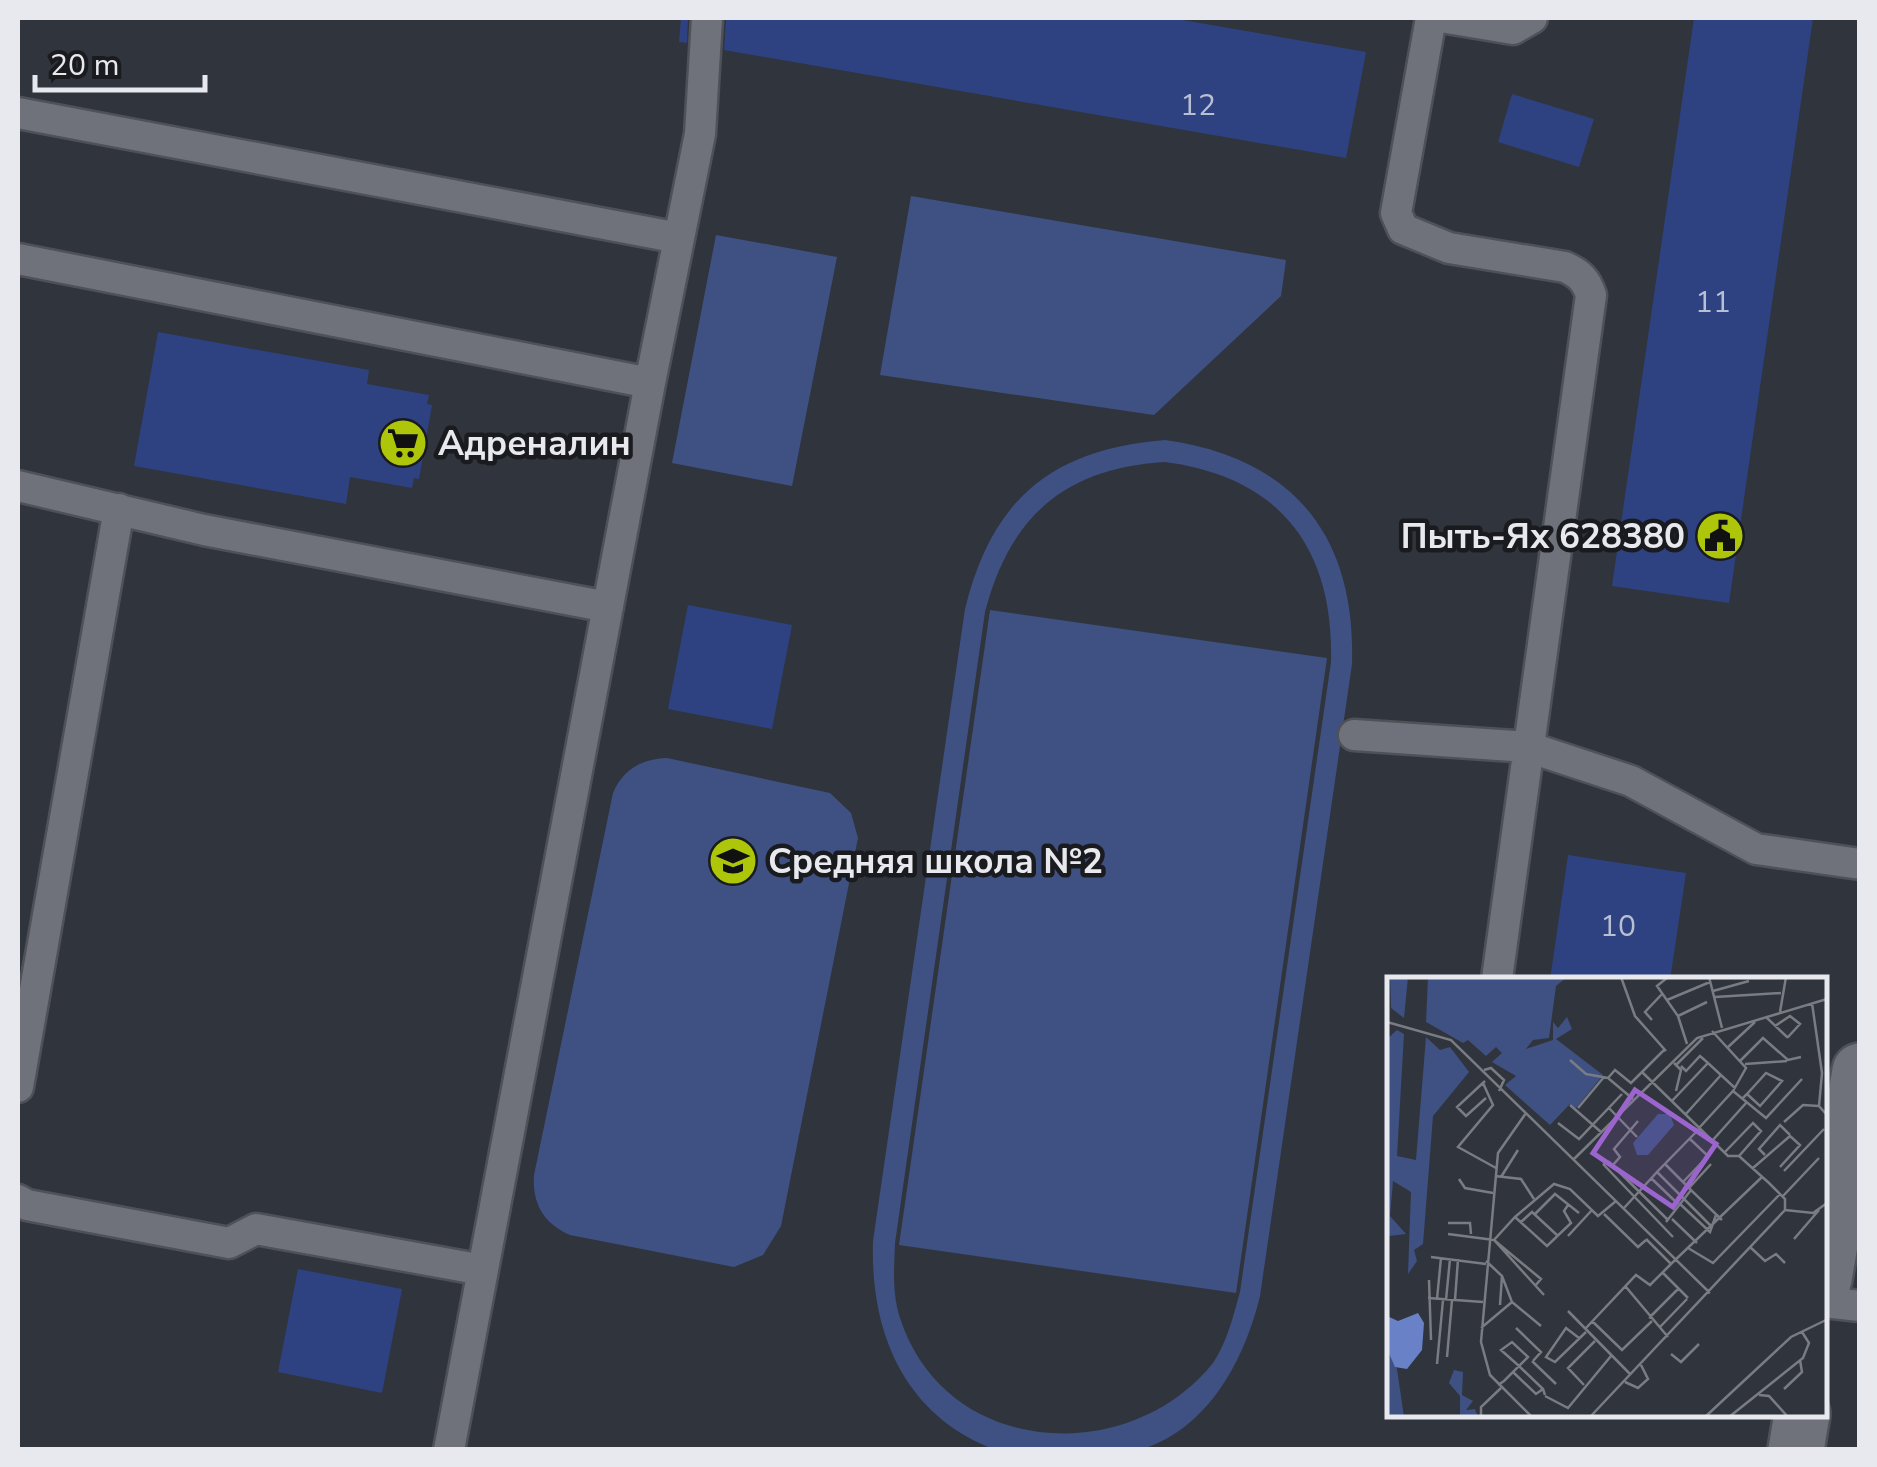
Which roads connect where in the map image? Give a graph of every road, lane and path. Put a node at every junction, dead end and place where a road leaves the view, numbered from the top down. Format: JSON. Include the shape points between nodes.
{"nodes":[{"id":1,"x":707,"y":18,"type":"edge"},
{"id":2,"x":1431,"y":18,"type":"edge"},
{"id":3,"x":1446,"y":18,"type":"edge"},
{"id":4,"x":1532,"y":18,"type":"edge"},
{"id":5,"x":18,"y":112,"type":"edge"},
{"id":6,"x":679,"y":238,"type":"junction"},
{"id":7,"x":18,"y":260,"type":"edge"},
{"id":8,"x":650,"y":383,"type":"junction"},
{"id":9,"x":18,"y":486,"type":"edge"},
{"id":10,"x":119,"y":509,"type":"junction"},
{"id":11,"x":608,"y":607,"type":"junction"},
{"id":12,"x":1354,"y":735,"type":"dead end"},
{"id":13,"x":1528,"y":746,"type":"junction"},
{"id":14,"x":1860,"y":864,"type":"edge"},
{"id":15,"x":1497,"y":977,"type":"edge"},
{"id":16,"x":1860,"y":1070,"type":"edge"},
{"id":17,"x":18,"y":1087,"type":"edge"},
{"id":18,"x":18,"y":1200,"type":"edge"},
{"id":19,"x":1827,"y":1262,"type":"edge"},
{"id":20,"x":482,"y":1270,"type":"junction"},
{"id":21,"x":1827,"y":1302,"type":"edge"},
{"id":22,"x":1860,"y":1306,"type":"edge"},
{"id":23,"x":1802,"y":1417,"type":"edge"},
{"id":24,"x":449,"y":1450,"type":"edge"},
{"id":25,"x":1796,"y":1450,"type":"edge"}],
"edges":[{"from":1,"to":6,"type":"lane","via":[[700,134]]},
{"from":2,"to":13,"type":"lane","via":[[1396,213],[1402,229],[1448,248],[1565,267],[1587,283],[1590,296]]},
{"from":3,"to":4,"type":"lane","via":[[1513,29]]},
{"from":5,"to":6,"type":"lane"},
{"from":6,"to":8,"type":"lane"},
{"from":7,"to":8,"type":"lane"},
{"from":8,"to":11,"type":"lane"},
{"from":9,"to":10,"type":"lane"},
{"from":10,"to":11,"type":"lane"},
{"from":10,"to":17,"type":"lane"},
{"from":11,"to":20,"type":"lane"},
{"from":12,"to":13,"type":"lane"},
{"from":13,"to":14,"type":"lane","via":[[1631,780],[1756,849]]},
{"from":13,"to":15,"type":"lane"},
{"from":16,"to":19,"type":"street"},
{"from":18,"to":20,"type":"lane","via":[[230,1243],[256,1229]]},
{"from":20,"to":24,"type":"lane"},
{"from":21,"to":22,"type":"lane"},
{"from":23,"to":25,"type":"street"}]}
